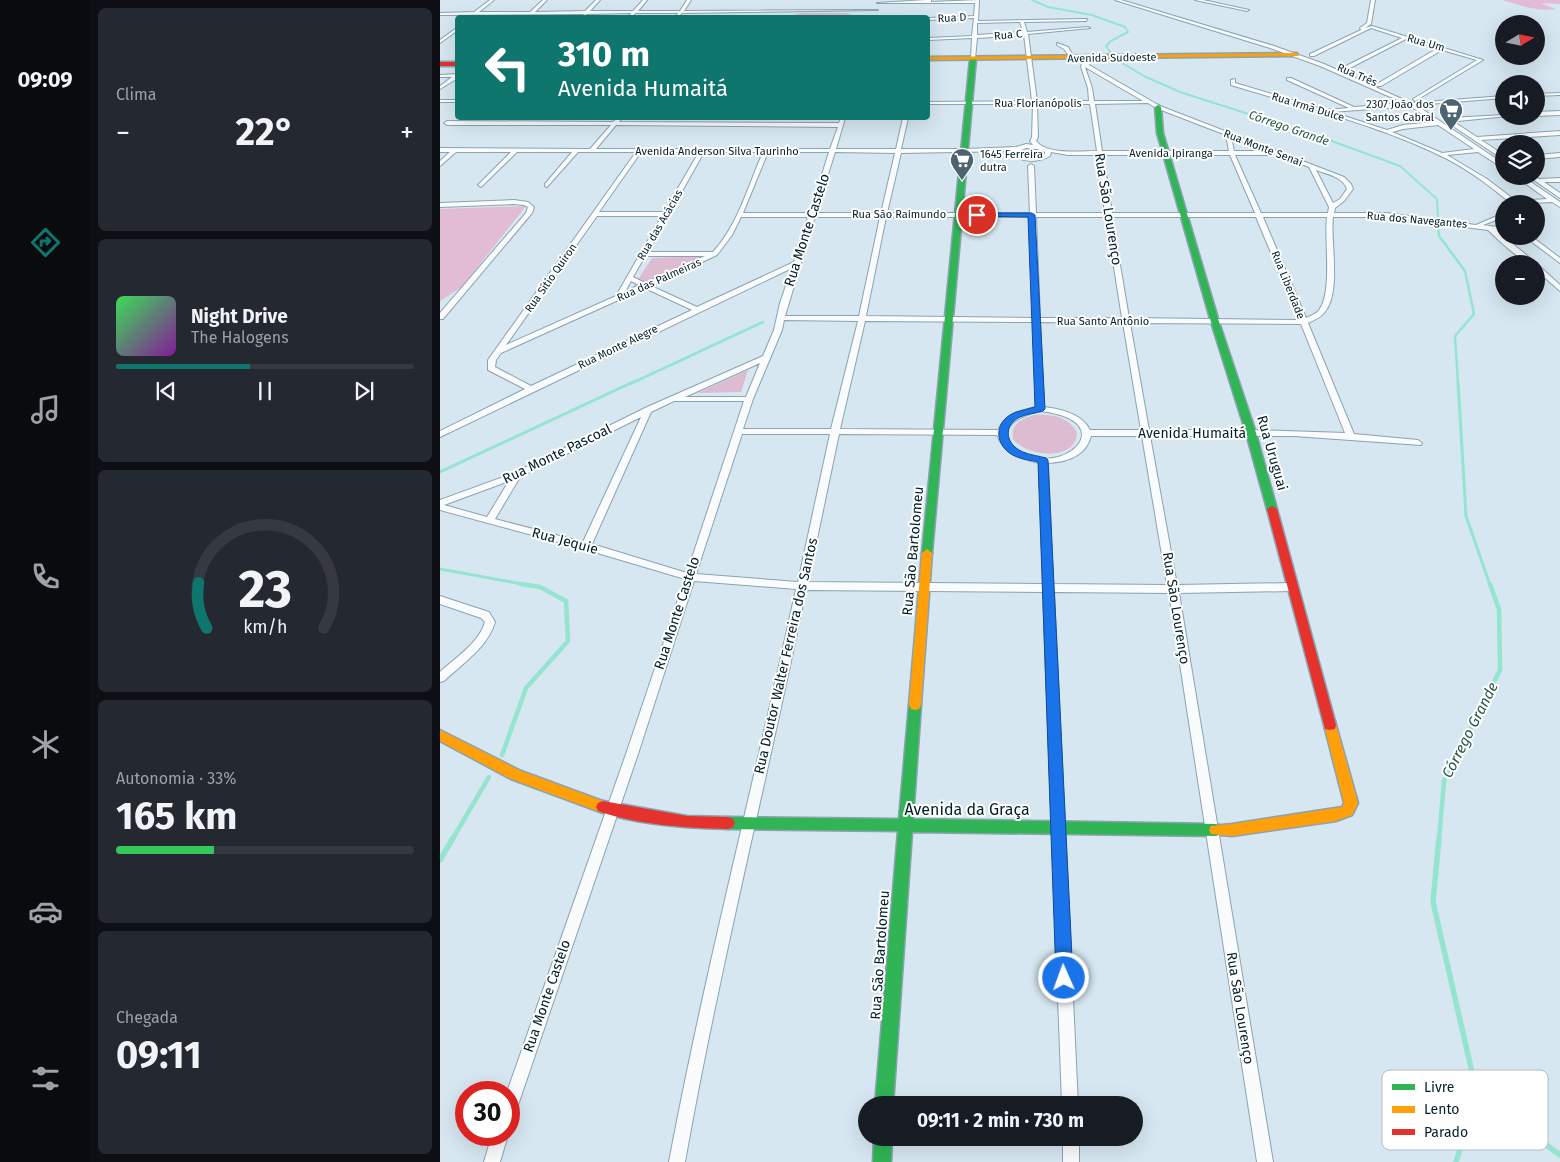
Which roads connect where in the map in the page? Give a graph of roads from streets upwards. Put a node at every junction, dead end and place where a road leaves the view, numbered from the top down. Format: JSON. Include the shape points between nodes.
{"nodes":[{"id":1,"x":492,"y":0,"type":"edge"},
{"id":2,"x":545,"y":0,"type":"edge"},
{"id":3,"x":598,"y":0,"type":"edge"},
{"id":4,"x":645,"y":0,"type":"edge"},
{"id":5,"x":689,"y":0,"type":"edge"},
{"id":6,"x":1117,"y":0,"type":"edge"},
{"id":7,"x":1197,"y":0,"type":"edge"},
{"id":8,"x":1246,"y":0,"type":"edge"},
{"id":9,"x":1373,"y":0,"type":"edge"},
{"id":10,"x":879,"y":1,"type":"edge"},
{"id":11,"x":977,"y":1,"type":"edge"},
{"id":12,"x":930,"y":2,"type":"edge"},
{"id":13,"x":1260,"y":3,"type":"dead end"},
{"id":14,"x":738,"y":5,"type":"dead end"},
{"id":15,"x":787,"y":5,"type":"dead end"},
{"id":16,"x":838,"y":9,"type":"junction"},
{"id":17,"x":1247,"y":10,"type":"dead end"},
{"id":18,"x":784,"y":11,"type":"junction"},
{"id":19,"x":724,"y":12,"type":"junction"},
{"id":20,"x":734,"y":12,"type":"junction"},
{"id":21,"x":849,"y":12,"type":"junction"},
{"id":22,"x":875,"y":12,"type":"junction"},
{"id":23,"x":633,"y":14,"type":"edge"},
{"id":24,"x":679,"y":14,"type":"edge"},
{"id":25,"x":440,"y":15,"type":"edge"},
{"id":26,"x":473,"y":15,"type":"edge"},
{"id":27,"x":529,"y":15,"type":"edge"},
{"id":28,"x":584,"y":15,"type":"edge"},
{"id":29,"x":722,"y":15,"type":"edge"},
{"id":30,"x":857,"y":15,"type":"edge"},
{"id":31,"x":925,"y":15,"type":"edge"},
{"id":32,"x":930,"y":20,"type":"edge"},
{"id":33,"x":976,"y":20,"type":"junction"},
{"id":34,"x":1086,"y":20,"type":"dead end"},
{"id":35,"x":1022,"y":22,"type":"junction"},
{"id":36,"x":1088,"y":28,"type":"dead end"},
{"id":37,"x":455,"y":30,"type":"edge"},
{"id":38,"x":1026,"y":33,"type":"junction"},
{"id":39,"x":975,"y":37,"type":"junction"},
{"id":40,"x":1407,"y":37,"type":"junction"},
{"id":41,"x":930,"y":39,"type":"edge"},
{"id":42,"x":440,"y":42,"type":"edge"},
{"id":43,"x":1060,"y":44,"type":"dead end"},
{"id":44,"x":1442,"y":48,"type":"junction"},
{"id":45,"x":1312,"y":55,"type":"joint"},
{"id":46,"x":1301,"y":56,"type":"junction"},
{"id":47,"x":1029,"y":58,"type":"junction"},
{"id":48,"x":930,"y":59,"type":"edge"},
{"id":49,"x":973,"y":59,"type":"junction"},
{"id":50,"x":1082,"y":60,"type":"junction"},
{"id":51,"x":440,"y":64,"type":"edge"},
{"id":52,"x":1344,"y":69,"type":"junction"},
{"id":53,"x":455,"y":73,"type":"edge"},
{"id":54,"x":455,"y":74,"type":"edge"},
{"id":55,"x":455,"y":75,"type":"edge"},
{"id":56,"x":440,"y":76,"type":"edge"},
{"id":57,"x":1289,"y":79,"type":"dead end"},
{"id":58,"x":1233,"y":80,"type":"dead end"},
{"id":59,"x":1379,"y":84,"type":"junction"},
{"id":60,"x":440,"y":88,"type":"edge"},
{"id":61,"x":1560,"y":94,"type":"edge"},
{"id":62,"x":1545,"y":95,"type":"edge"},
{"id":63,"x":1495,"y":98,"type":"edge"},
{"id":64,"x":440,"y":101,"type":"edge"},
{"id":65,"x":455,"y":101,"type":"edge"},
{"id":66,"x":1035,"y":102,"type":"junction"},
{"id":67,"x":930,"y":103,"type":"edge"},
{"id":68,"x":970,"y":103,"type":"junction"},
{"id":69,"x":1092,"y":103,"type":"junction"},
{"id":70,"x":1414,"y":103,"type":"junction"},
{"id":71,"x":1422,"y":103,"type":"junction"},
{"id":72,"x":1153,"y":105,"type":"junction"},
{"id":73,"x":1429,"y":107,"type":"dead end"},
{"id":74,"x":1355,"y":108,"type":"junction"},
{"id":75,"x":1323,"y":112,"type":"junction"},
{"id":76,"x":1560,"y":112,"type":"edge"},
{"id":77,"x":1545,"y":113,"type":"edge"},
{"id":78,"x":1442,"y":116,"type":"dead end"},
{"id":79,"x":1495,"y":117,"type":"edge"},
{"id":80,"x":618,"y":120,"type":"edge"},
{"id":81,"x":906,"y":120,"type":"edge"},
{"id":82,"x":1448,"y":120,"type":"junction"},
{"id":83,"x":842,"y":121,"type":"edge"},
{"id":84,"x":447,"y":123,"type":"dead end"},
{"id":85,"x":1440,"y":123,"type":"junction"},
{"id":86,"x":614,"y":125,"type":"junction"},
{"id":87,"x":1385,"y":132,"type":"junction"},
{"id":88,"x":1560,"y":133,"type":"edge"},
{"id":89,"x":1228,"y":134,"type":"junction"},
{"id":90,"x":1035,"y":137,"type":"junction"},
{"id":91,"x":1476,"y":139,"type":"junction"},
{"id":92,"x":1038,"y":146,"type":"junction"},
{"id":93,"x":1023,"y":147,"type":"junction"},
{"id":94,"x":1016,"y":149,"type":"junction"},
{"id":95,"x":440,"y":150,"type":"edge"},
{"id":96,"x":455,"y":150,"type":"junction"},
{"id":97,"x":516,"y":150,"type":"junction"},
{"id":98,"x":577,"y":150,"type":"junction"},
{"id":99,"x":592,"y":150,"type":"junction"},
{"id":100,"x":640,"y":150,"type":"junction"},
{"id":101,"x":1479,"y":150,"type":"junction"},
{"id":102,"x":702,"y":151,"type":"junction"},
{"id":103,"x":766,"y":151,"type":"junction"},
{"id":104,"x":832,"y":151,"type":"junction"},
{"id":105,"x":898,"y":151,"type":"junction"},
{"id":106,"x":994,"y":151,"type":"junction"},
{"id":107,"x":965,"y":152,"type":"junction"},
{"id":108,"x":1495,"y":152,"type":"edge"},
{"id":109,"x":1099,"y":153,"type":"junction"},
{"id":110,"x":1166,"y":153,"type":"junction"},
{"id":111,"x":1274,"y":153,"type":"junction"},
{"id":112,"x":1232,"y":154,"type":"junction"},
{"id":113,"x":1444,"y":154,"type":"junction"},
{"id":114,"x":1044,"y":155,"type":"junction"},
{"id":115,"x":1560,"y":155,"type":"edge"},
{"id":116,"x":1545,"y":156,"type":"edge"},
{"id":117,"x":1019,"y":157,"type":"junction"},
{"id":118,"x":1495,"y":161,"type":"edge"},
{"id":119,"x":440,"y":164,"type":"edge"},
{"id":120,"x":1031,"y":166,"type":"junction"},
{"id":121,"x":1311,"y":166,"type":"junction"},
{"id":122,"x":1560,"y":180,"type":"edge"},
{"id":123,"x":1545,"y":181,"type":"edge"},
{"id":124,"x":481,"y":185,"type":"dead end"},
{"id":125,"x":547,"y":185,"type":"dead end"},
{"id":126,"x":1531,"y":185,"type":"edge"},
{"id":127,"x":1544,"y":185,"type":"edge"},
{"id":128,"x":1505,"y":195,"type":"edge"},
{"id":129,"x":1560,"y":196,"type":"edge"},
{"id":130,"x":1553,"y":200,"type":"junction"},
{"id":131,"x":1545,"y":201,"type":"edge"},
{"id":132,"x":440,"y":205,"type":"edge"},
{"id":133,"x":1560,"y":205,"type":"edge"},
{"id":134,"x":1332,"y":207,"type":"junction"},
{"id":135,"x":596,"y":214,"type":"junction"},
{"id":136,"x":667,"y":214,"type":"junction"},
{"id":137,"x":813,"y":214,"type":"junction"},
{"id":138,"x":883,"y":214,"type":"junction"},
{"id":139,"x":958,"y":214,"type":"junction"},
{"id":140,"x":738,"y":215,"type":"junction"},
{"id":141,"x":1032,"y":215,"type":"junction"},
{"id":142,"x":1108,"y":215,"type":"junction"},
{"id":143,"x":1185,"y":215,"type":"junction"},
{"id":144,"x":1330,"y":215,"type":"junction"},
{"id":145,"x":1259,"y":216,"type":"junction"},
{"id":146,"x":1495,"y":219,"type":"edge"},
{"id":147,"x":1478,"y":226,"type":"junction"},
{"id":148,"x":1490,"y":228,"type":"junction"},
{"id":149,"x":1495,"y":229,"type":"edge"},
{"id":150,"x":1539,"y":245,"type":"edge"},
{"id":151,"x":644,"y":254,"type":"junction"},
{"id":152,"x":715,"y":254,"type":"junction"},
{"id":153,"x":1522,"y":255,"type":"edge"},
{"id":154,"x":1560,"y":261,"type":"edge"},
{"id":155,"x":797,"y":263,"type":"junction"},
{"id":156,"x":1545,"y":275,"type":"edge"},
{"id":157,"x":630,"y":278,"type":"junction"},
{"id":158,"x":644,"y":286,"type":"junction"},
{"id":159,"x":1560,"y":289,"type":"edge"},
{"id":160,"x":618,"y":298,"type":"junction"},
{"id":161,"x":697,"y":310,"type":"junction"},
{"id":162,"x":440,"y":317,"type":"edge"},
{"id":163,"x":782,"y":318,"type":"junction"},
{"id":164,"x":862,"y":320,"type":"junction"},
{"id":165,"x":949,"y":320,"type":"junction"},
{"id":166,"x":1038,"y":320,"type":"junction"},
{"id":167,"x":1126,"y":321,"type":"junction"},
{"id":168,"x":1215,"y":322,"type":"junction"},
{"id":169,"x":1304,"y":322,"type":"junction"},
{"id":170,"x":497,"y":352,"type":"junction"},
{"id":171,"x":766,"y":358,"type":"junction"},
{"id":172,"x":530,"y":389,"type":"junction"},
{"id":173,"x":672,"y":399,"type":"junction"},
{"id":174,"x":749,"y":399,"type":"junction"},
{"id":175,"x":1040,"y":409,"type":"junction"},
{"id":176,"x":648,"y":410,"type":"junction"},
{"id":177,"x":738,"y":431,"type":"junction"},
{"id":178,"x":835,"y":432,"type":"junction"},
{"id":179,"x":939,"y":433,"type":"junction"},
{"id":180,"x":1002,"y":433,"type":"junction"},
{"id":181,"x":1086,"y":433,"type":"junction"},
{"id":182,"x":1251,"y":433,"type":"junction"},
{"id":183,"x":440,"y":434,"type":"edge"},
{"id":184,"x":1146,"y":434,"type":"junction"},
{"id":185,"x":1350,"y":435,"type":"junction"},
{"id":186,"x":1418,"y":444,"type":"dead end"},
{"id":187,"x":1043,"y":460,"type":"junction"},
{"id":188,"x":517,"y":475,"type":"junction"},
{"id":189,"x":440,"y":503,"type":"edge"},
{"id":190,"x":440,"y":507,"type":"edge"},
{"id":191,"x":490,"y":520,"type":"junction"},
{"id":192,"x":586,"y":546,"type":"junction"},
{"id":193,"x":689,"y":577,"type":"junction"},
{"id":194,"x":803,"y":586,"type":"junction"},
{"id":195,"x":1293,"y":587,"type":"junction"},
{"id":196,"x":924,"y":588,"type":"junction"},
{"id":197,"x":1047,"y":589,"type":"junction"},
{"id":198,"x":1173,"y":589,"type":"junction"},
{"id":199,"x":440,"y":600,"type":"edge"},
{"id":200,"x":440,"y":678,"type":"edge"},
{"id":201,"x":440,"y":735,"type":"edge"},
{"id":202,"x":1349,"y":809,"type":"joint"},
{"id":203,"x":612,"y":810,"type":"junction"},
{"id":204,"x":748,"y":823,"type":"junction"},
{"id":205,"x":1058,"y":825,"type":"junction"},
{"id":206,"x":905,"y":826,"type":"junction"},
{"id":207,"x":1212,"y":828,"type":"junction"},
{"id":208,"x":518,"y":1081,"type":"edge"},
{"id":209,"x":885,"y":1096,"type":"edge"},
{"id":210,"x":1070,"y":1096,"type":"edge"},
{"id":211,"x":497,"y":1146,"type":"edge"},
{"id":212,"x":883,"y":1146,"type":"edge"},
{"id":213,"x":1071,"y":1146,"type":"edge"},
{"id":214,"x":492,"y":1162,"type":"edge"},
{"id":215,"x":677,"y":1162,"type":"edge"},
{"id":216,"x":882,"y":1162,"type":"edge"},
{"id":217,"x":1071,"y":1162,"type":"edge"},
{"id":218,"x":1265,"y":1162,"type":"edge"}],
"edges":[{"from":1,"to":26,"type":"street"},
{"from":2,"to":27,"type":"street"},
{"from":3,"to":28,"type":"street"},
{"from":4,"to":23,"type":"street"},
{"from":5,"to":24,"type":"street"},
{"from":6,"to":46,"type":"street"},
{"from":7,"to":17,"type":"street"},
{"from":8,"to":13,"type":"street"},
{"from":9,"to":46,"type":"street","via":[[1369,24]]},
{"from":10,"to":12,"type":"street"},
{"from":10,"to":22,"type":"street"},
{"from":11,"to":12,"type":"street"},
{"from":11,"to":33,"type":"street","name":"Rua São Bartolomeu"},
{"from":12,"to":31,"type":"street"},
{"from":14,"to":20,"type":"street"},
{"from":15,"to":18,"type":"street"},
{"from":16,"to":18,"type":"street"},
{"from":16,"to":21,"type":"street"},
{"from":16,"to":22,"type":"street"},
{"from":18,"to":20,"type":"street"},
{"from":19,"to":20,"type":"street"},
{"from":19,"to":24,"type":"street"},
{"from":19,"to":29,"type":"street"},
{"from":21,"to":22,"type":"street"},
{"from":21,"to":30,"type":"street"},
{"from":23,"to":24,"type":"street"},
{"from":23,"to":28,"type":"street"},
{"from":25,"to":26,"type":"street"},
{"from":26,"to":27,"type":"street"},
{"from":27,"to":28,"type":"street"},
{"from":32,"to":33,"type":"street","name":"Rua D"},
{"from":33,"to":35,"type":"street","name":"Rua D"},
{"from":33,"to":39,"type":"street","name":"Rua São Bartolomeu"},
{"from":34,"to":35,"type":"street","name":"Rua D"},
{"from":35,"to":38,"type":"street"},
{"from":36,"to":38,"type":"street","name":"Rua C"},
{"from":37,"to":42,"type":"street"},
{"from":38,"to":39,"type":"street","name":"Rua C"},
{"from":38,"to":47,"type":"street"},
{"from":39,"to":41,"type":"street","name":"Rua C"},
{"from":39,"to":49,"type":"street","name":"Rua São Bartolomeu"},
{"from":40,"to":44,"type":"street","name":"Rua Um"},
{"from":40,"to":45,"type":"street","name":"Rua Um","via":[[1370,27]]},
{"from":40,"to":52,"type":"street"},
{"from":43,"to":50,"type":"street"},
{"from":44,"to":59,"type":"street"},
{"from":44,"to":70,"type":"street","name":"Rua Um","via":[[1481,60]]},
{"from":45,"to":52,"type":"street","name":"Rua Três"},
{"from":46,"to":50,"type":"street","name":"Avenida Sudoeste"},
{"from":46,"to":70,"type":"street"},
{"from":47,"to":49,"type":"street","name":"Avenida Sudoeste"},
{"from":47,"to":50,"type":"street","name":"Avenida Sudoeste"},
{"from":47,"to":66,"type":"street"},
{"from":48,"to":49,"type":"street","name":"Avenida Sudoeste"},
{"from":49,"to":68,"type":"street","name":"Rua São Bartolomeu"},
{"from":50,"to":69,"type":"street","name":"Rua São Lourenço"},
{"from":50,"to":72,"type":"street"},
{"from":51,"to":53,"type":"street"},
{"from":52,"to":59,"type":"street","name":"Rua Três"},
{"from":54,"to":56,"type":"street"},
{"from":55,"to":60,"type":"street"},
{"from":57,"to":74,"type":"street"},
{"from":58,"to":75,"type":"street","name":"Rua Irmã Dulce","via":[[1233,84]]},
{"from":59,"to":70,"type":"street","name":"Rua Três"},
{"from":61,"to":62,"type":"street"},
{"from":63,"to":71,"type":"street"},
{"from":64,"to":65,"type":"street"},
{"from":66,"to":68,"type":"street","name":"Rua Florianópolis"},
{"from":66,"to":69,"type":"street","name":"Rua Florianópolis"},
{"from":66,"to":90,"type":"street"},
{"from":67,"to":68,"type":"street","name":"Rua Florianópolis"},
{"from":68,"to":107,"type":"street","name":"Rua São Bartolomeu"},
{"from":69,"to":72,"type":"street","name":"Rua Florianópolis"},
{"from":69,"to":109,"type":"street","name":"Rua São Lourenço"},
{"from":70,"to":71,"type":"street","name":"Rua Três"},
{"from":70,"to":74,"type":"street"},
{"from":70,"to":85,"type":"street"},
{"from":71,"to":73,"type":"street","name":"Rua Três"},
{"from":72,"to":89,"type":"street","name":"Rua Monte Senai"},
{"from":72,"to":110,"type":"street","name":"Rua Uruguai"},
{"from":74,"to":75,"type":"street"},
{"from":75,"to":87,"type":"street","name":"Rua Irmã Dulce"},
{"from":76,"to":77,"type":"street"},
{"from":78,"to":82,"type":"street"},
{"from":79,"to":82,"type":"street"},
{"from":80,"to":86,"type":"street"},
{"from":81,"to":105,"type":"street","name":"Rua Doutor Walter Ferreira dos Santos"},
{"from":82,"to":91,"type":"street"},
{"from":83,"to":86,"type":"street"},
{"from":83,"to":104,"type":"street","name":"Rua Monte Castelo"},
{"from":84,"to":86,"type":"street"},
{"from":85,"to":87,"type":"street"},
{"from":85,"to":101,"type":"street"},
{"from":86,"to":99,"type":"street"},
{"from":87,"to":113,"type":"street","name":"Rua Irmã Dulce"},
{"from":88,"to":91,"type":"street"},
{"from":89,"to":111,"type":"street","name":"Rua Monte Senai"},
{"from":89,"to":112,"type":"street","name":"Rua Liberdade"},
{"from":90,"to":92,"type":"street","via":[[1033,142]]},
{"from":90,"to":93,"type":"street"},
{"from":91,"to":108,"type":"street"},
{"from":92,"to":93,"type":"street"},
{"from":92,"to":114,"type":"street"},
{"from":93,"to":94,"type":"street"},
{"from":94,"to":106,"type":"street"},
{"from":94,"to":117,"type":"street","via":[[1014,152]]},
{"from":95,"to":96,"type":"street","name":"Avenida Anderson Silva Taurinho"},
{"from":96,"to":97,"type":"street","name":"Avenida Anderson Silva Taurinho"},
{"from":96,"to":119,"type":"street"},
{"from":97,"to":98,"type":"street","name":"Avenida Anderson Silva Taurinho"},
{"from":97,"to":124,"type":"street"},
{"from":98,"to":99,"type":"street","name":"Avenida Anderson Silva Taurinho"},
{"from":98,"to":125,"type":"street"},
{"from":99,"to":100,"type":"street","name":"Avenida Anderson Silva Taurinho"},
{"from":100,"to":102,"type":"street","name":"Avenida Anderson Silva Taurinho"},
{"from":100,"to":135,"type":"street","name":"Rua Sítio Quiron"},
{"from":101,"to":113,"type":"street"},
{"from":101,"to":118,"type":"street"},
{"from":102,"to":103,"type":"street","name":"Avenida Anderson Silva Taurinho"},
{"from":102,"to":136,"type":"street","name":"Rua das Acácias"},
{"from":103,"to":104,"type":"street","name":"Avenida Anderson Silva Taurinho"},
{"from":103,"to":140,"type":"street","name":"Rua das Palmeiras"},
{"from":104,"to":105,"type":"street","name":"Avenida Anderson Silva Taurinho"},
{"from":104,"to":137,"type":"street","name":"Rua Monte Castelo"},
{"from":105,"to":107,"type":"street","name":"Avenida Anderson Silva Taurinho"},
{"from":105,"to":138,"type":"street","name":"Rua Doutor Walter Ferreira dos Santos"},
{"from":106,"to":107,"type":"street","name":"Avenida Anderson Silva Taurinho"},
{"from":106,"to":117,"type":"street","name":"Avenida Ipiranga"},
{"from":107,"to":139,"type":"street","name":"Rua São Bartolomeu"},
{"from":109,"to":110,"type":"street","name":"Avenida Ipiranga"},
{"from":109,"to":114,"type":"street","name":"Avenida Ipiranga"},
{"from":109,"to":142,"type":"street","name":"Rua São Lourenço"},
{"from":110,"to":112,"type":"street","name":"Avenida Ipiranga"},
{"from":110,"to":143,"type":"street","name":"Rua Uruguai"},
{"from":111,"to":112,"type":"street","name":"Avenida Ipiranga"},
{"from":111,"to":121,"type":"street","name":"Rua Monte Senai"},
{"from":112,"to":145,"type":"street","name":"Rua Liberdade"},
{"from":113,"to":128,"type":"street","name":"Rua Irmã Dulce","via":[[1484,177]]},
{"from":114,"to":117,"type":"street","name":"Avenida Ipiranga"},
{"from":114,"to":120,"type":"street"},
{"from":115,"to":116,"type":"street"},
{"from":117,"to":120,"type":"street"},
{"from":120,"to":141,"type":"street"},
{"from":121,"to":134,"type":"street"},
{"from":121,"to":134,"type":"street","name":"Rua Monte Senai","via":[[1342,178],[1349,185],[1348,192]]},
{"from":122,"to":123,"type":"street"},
{"from":126,"to":130,"type":"street"},
{"from":127,"to":129,"type":"street"},
{"from":130,"to":131,"type":"street"},
{"from":130,"to":133,"type":"street"},
{"from":132,"to":162,"type":"street","via":[[514,202],[531,207]]},
{"from":134,"to":144,"type":"street"},
{"from":135,"to":136,"type":"street"},
{"from":135,"to":170,"type":"street","name":"Rua Sítio Quiron"},
{"from":136,"to":151,"type":"street","name":"Rua das Acácias"},
{"from":137,"to":138,"type":"street","name":"Rua São Raimundo"},
{"from":137,"to":140,"type":"street","name":"Rua São Raimundo"},
{"from":137,"to":155,"type":"street","name":"Rua Monte Castelo"},
{"from":138,"to":139,"type":"street","name":"Rua São Raimundo"},
{"from":138,"to":164,"type":"street","name":"Rua Doutor Walter Ferreira dos Santos"},
{"from":139,"to":141,"type":"street","name":"Rua São Raimundo"},
{"from":139,"to":165,"type":"street","name":"Rua São Bartolomeu"},
{"from":140,"to":152,"type":"street","name":"Rua das Palmeiras"},
{"from":141,"to":142,"type":"street","name":"Rua São Raimundo"},
{"from":141,"to":166,"type":"street"},
{"from":142,"to":143,"type":"street","name":"Rua São Raimundo"},
{"from":142,"to":167,"type":"street","name":"Rua São Lourenço"},
{"from":143,"to":145,"type":"street","name":"Rua São Raimundo"},
{"from":143,"to":168,"type":"street","name":"Rua Uruguai"},
{"from":144,"to":145,"type":"street","name":"Rua São Raimundo"},
{"from":144,"to":147,"type":"street","name":"Rua dos Navegantes","via":[[1386,215]]},
{"from":144,"to":169,"type":"street","via":[[1329,296],[1323,310]]},
{"from":145,"to":169,"type":"street","name":"Rua Liberdade"},
{"from":146,"to":147,"type":"street"},
{"from":147,"to":148,"type":"street","name":"Rua dos Navegantes"},
{"from":148,"to":149,"type":"street","name":"Rua dos Navegantes"},
{"from":148,"to":153,"type":"street"},
{"from":150,"to":154,"type":"street"},
{"from":151,"to":152,"type":"street"},
{"from":151,"to":157,"type":"street","name":"Rua das Acácias"},
{"from":152,"to":158,"type":"street","name":"Rua das Palmeiras"},
{"from":155,"to":161,"type":"street","name":"Rua Monte Alegre"},
{"from":155,"to":163,"type":"street","name":"Rua Monte Castelo"},
{"from":156,"to":159,"type":"street"},
{"from":157,"to":158,"type":"street"},
{"from":157,"to":160,"type":"street","name":"Rua das Acácias"},
{"from":158,"to":160,"type":"street","name":"Rua das Palmeiras"},
{"from":158,"to":161,"type":"street"},
{"from":160,"to":170,"type":"street","name":"Rua das Palmeiras"},
{"from":161,"to":172,"type":"street","name":"Rua Monte Alegre"},
{"from":163,"to":164,"type":"street","name":"Rua Santo Antônio"},
{"from":163,"to":171,"type":"street","name":"Rua Monte Castelo"},
{"from":164,"to":165,"type":"street","name":"Rua Santo Antônio"},
{"from":164,"to":178,"type":"street","name":"Rua Doutor Walter Ferreira dos Santos"},
{"from":165,"to":166,"type":"street","name":"Rua Santo Antônio"},
{"from":165,"to":179,"type":"street","name":"Rua São Bartolomeu"},
{"from":166,"to":167,"type":"street","name":"Rua Santo Antônio"},
{"from":166,"to":175,"type":"street"},
{"from":167,"to":168,"type":"street","name":"Rua Santo Antônio"},
{"from":167,"to":184,"type":"street","name":"Rua São Lourenço"},
{"from":168,"to":169,"type":"street","name":"Rua Santo Antônio"},
{"from":168,"to":182,"type":"street","name":"Rua Uruguai"},
{"from":169,"to":185,"type":"street","name":"Rua Liberdade"},
{"from":170,"to":172,"type":"street","via":[[491,368]]},
{"from":171,"to":173,"type":"street","name":"Rua Monte Pascoal"},
{"from":171,"to":174,"type":"street","name":"Rua Monte Castelo"},
{"from":172,"to":183,"type":"street","name":"Rua Monte Alegre"},
{"from":173,"to":174,"type":"street","name":"Rua Monte Pascoal"},
{"from":173,"to":176,"type":"street","name":"Rua Monte Pascoal"},
{"from":174,"to":177,"type":"street","name":"Rua Monte Castelo"},
{"from":175,"to":180,"type":"street","via":[[1023,412],[1010,419]]},
{"from":175,"to":181,"type":"street","via":[[1070,416],[1083,425]]},
{"from":176,"to":188,"type":"street","name":"Rua Monte Pascoal"},
{"from":176,"to":192,"type":"street"},
{"from":177,"to":178,"type":"street"},
{"from":177,"to":193,"type":"street","name":"Rua Monte Castelo"},
{"from":178,"to":179,"type":"street"},
{"from":178,"to":194,"type":"street","name":"Rua Doutor Walter Ferreira dos Santos"},
{"from":179,"to":180,"type":"street"},
{"from":179,"to":196,"type":"street","name":"Rua São Bartolomeu"},
{"from":180,"to":187,"type":"street","via":[[1013,451]]},
{"from":181,"to":184,"type":"street","name":"Avenida Humaitá"},
{"from":181,"to":187,"type":"street","via":[[1086,440],[1076,452],[1055,460]]},
{"from":182,"to":184,"type":"street","name":"Avenida Humaitá"},
{"from":182,"to":185,"type":"street","name":"Avenida Humaitá"},
{"from":182,"to":195,"type":"street","name":"Rua Uruguai"},
{"from":184,"to":198,"type":"street","name":"Rua São Lourenço"},
{"from":185,"to":186,"type":"street","name":"Avenida Humaitá"},
{"from":187,"to":197,"type":"street"},
{"from":188,"to":189,"type":"street","name":"Rua Monte Pascoal"},
{"from":188,"to":191,"type":"street"},
{"from":190,"to":191,"type":"street","name":"Rua Jequie"},
{"from":191,"to":192,"type":"street","name":"Rua Jequie"},
{"from":192,"to":193,"type":"street","name":"Rua Jequie"},
{"from":193,"to":194,"type":"street","name":"Rua Jequie"},
{"from":193,"to":203,"type":"street","name":"Rua Monte Castelo"},
{"from":194,"to":196,"type":"street","name":"Rua Jequie"},
{"from":194,"to":204,"type":"street","name":"Rua Doutor Walter Ferreira dos Santos"},
{"from":195,"to":198,"type":"street","name":"Rua Jequie"},
{"from":195,"to":202,"type":"street","name":"Rua Uruguai","via":[[1349,794]]},
{"from":196,"to":197,"type":"street","name":"Rua Jequie"},
{"from":196,"to":206,"type":"street","name":"Rua São Bartolomeu"},
{"from":197,"to":198,"type":"street","name":"Rua Jequie"},
{"from":197,"to":205,"type":"street"},
{"from":198,"to":207,"type":"street","name":"Rua São Lourenço"},
{"from":199,"to":200,"type":"street","via":[[485,615],[490,626],[484,636]]},
{"from":201,"to":203,"type":"street","name":"Avenida da Graça","via":[[516,775]]},
{"from":202,"to":207,"type":"street","name":"Avenida da Graça","via":[[1336,815],[1250,828]]},
{"from":203,"to":204,"type":"street","name":"Avenida da Graça","via":[[687,822]]},
{"from":203,"to":208,"type":"street","name":"Rua Monte Castelo"},
{"from":204,"to":206,"type":"street","name":"Avenida da Graça"},
{"from":204,"to":215,"type":"street","name":"Rua Doutor Walter Ferreira dos Santos"},
{"from":205,"to":206,"type":"street","name":"Avenida da Graça"},
{"from":205,"to":207,"type":"street","name":"Avenida da Graça"},
{"from":205,"to":210,"type":"street"},
{"from":206,"to":209,"type":"street","name":"Rua São Bartolomeu"},
{"from":207,"to":218,"type":"street","name":"Rua São Lourenço"},
{"from":211,"to":214,"type":"street"},
{"from":212,"to":216,"type":"street"},
{"from":213,"to":217,"type":"street"}]}
